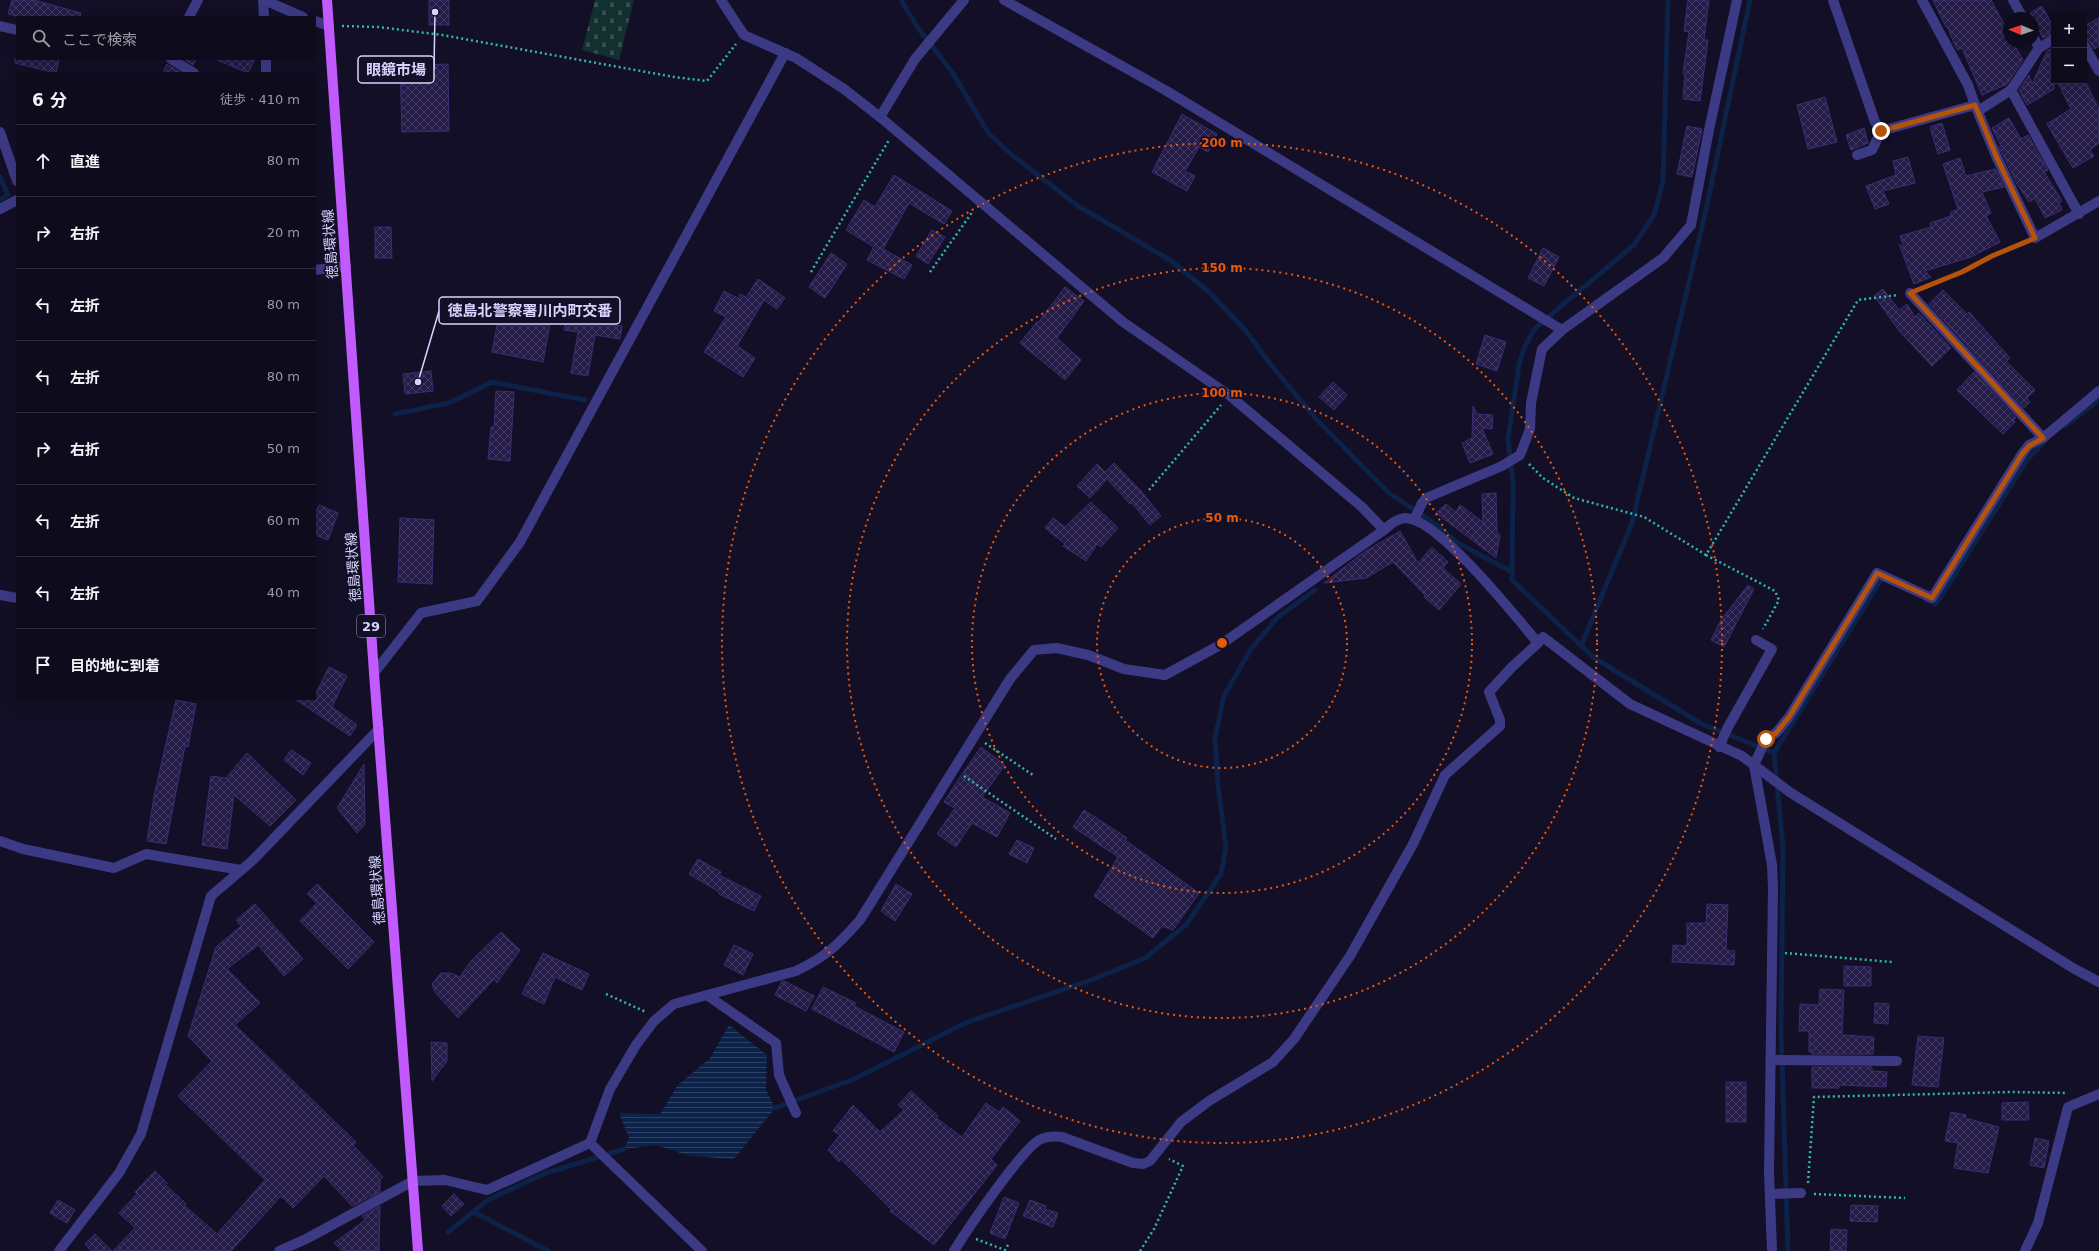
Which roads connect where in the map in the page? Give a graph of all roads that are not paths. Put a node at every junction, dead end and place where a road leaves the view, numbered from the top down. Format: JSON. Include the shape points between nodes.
{"nodes":[{"id":1,"x":198,"y":0,"type":"edge"},
{"id":2,"x":263,"y":0,"type":"edge"},
{"id":3,"x":327,"y":0,"type":"edge"},
{"id":4,"x":721,"y":0,"type":"edge"},
{"id":5,"x":964,"y":0,"type":"edge"},
{"id":6,"x":1004,"y":0,"type":"edge"},
{"id":7,"x":1737,"y":0,"type":"edge"},
{"id":8,"x":1833,"y":0,"type":"edge"},
{"id":9,"x":1922,"y":0,"type":"edge"},
{"id":10,"x":2013,"y":0,"type":"edge"},
{"id":11,"x":2020,"y":12,"type":"edge"},
{"id":12,"x":189,"y":16,"type":"edge"},
{"id":13,"x":264,"y":16,"type":"edge"},
{"id":14,"x":301,"y":16,"type":"edge"},
{"id":15,"x":316,"y":21,"type":"edge"},
{"id":16,"x":0,"y":26,"type":"edge"},
{"id":17,"x":329,"y":26,"type":"junction"},
{"id":18,"x":16,"y":30,"type":"edge"},
{"id":19,"x":2051,"y":41,"type":"edge"},
{"id":20,"x":2039,"y":48,"type":"joint"},
{"id":21,"x":2086,"y":48,"type":"edge"},
{"id":22,"x":785,"y":53,"type":"junction"},
{"id":23,"x":174,"y":60,"type":"edge"},
{"id":24,"x":266,"y":60,"type":"edge"},
{"id":25,"x":2099,"y":71,"type":"edge"},
{"id":26,"x":192,"y":72,"type":"edge"},
{"id":27,"x":266,"y":72,"type":"edge"},
{"id":28,"x":2011,"y":90,"type":"junction"},
{"id":29,"x":1976,"y":108,"type":"junction"},
{"id":30,"x":880,"y":116,"type":"junction"},
{"id":31,"x":1881,"y":131,"type":"junction"},
{"id":32,"x":0,"y":132,"type":"edge"},
{"id":33,"x":1857,"y":155,"type":"dead end"},
{"id":34,"x":16,"y":178,"type":"edge"},
{"id":35,"x":16,"y":201,"type":"edge"},
{"id":36,"x":2099,"y":201,"type":"edge"},
{"id":37,"x":0,"y":209,"type":"edge"},
{"id":38,"x":2079,"y":214,"type":"junction"},
{"id":39,"x":346,"y":266,"type":"junction"},
{"id":40,"x":316,"y":270,"type":"edge"},
{"id":41,"x":1910,"y":293,"type":"road end"},
{"id":42,"x":1562,"y":330,"type":"junction"},
{"id":43,"x":2099,"y":391,"type":"edge"},
{"id":44,"x":2043,"y":438,"type":"junction"},
{"id":45,"x":1415,"y":517,"type":"junction"},
{"id":46,"x":1384,"y":530,"type":"junction"},
{"id":47,"x":0,"y":595,"type":"edge"},
{"id":48,"x":16,"y":598,"type":"edge"},
{"id":49,"x":1756,"y":640,"type":"road end"},
{"id":50,"x":1538,"y":643,"type":"junction"},
{"id":51,"x":374,"y":673,"type":"junction"},
{"id":52,"x":379,"y":729,"type":"junction"},
{"id":53,"x":1721,"y":744,"type":"junction"},
{"id":54,"x":1755,"y":761,"type":"junction"},
{"id":55,"x":0,"y":841,"type":"edge"},
{"id":56,"x":241,"y":870,"type":"junction"},
{"id":57,"x":2099,"y":982,"type":"edge"},
{"id":58,"x":708,"y":996,"type":"junction"},
{"id":59,"x":1771,"y":1060,"type":"junction"},
{"id":60,"x":1897,"y":1061,"type":"dead end"},
{"id":61,"x":2099,"y":1094,"type":"edge"},
{"id":62,"x":796,"y":1113,"type":"dead end"},
{"id":63,"x":590,"y":1143,"type":"junction"},
{"id":64,"x":413,"y":1182,"type":"junction"},
{"id":65,"x":1770,"y":1194,"type":"junction"},
{"id":66,"x":1804,"y":1194,"type":"road end"},
{"id":67,"x":59,"y":1251,"type":"edge"},
{"id":68,"x":279,"y":1251,"type":"edge"},
{"id":69,"x":418,"y":1251,"type":"edge"},
{"id":70,"x":702,"y":1251,"type":"edge"},
{"id":71,"x":954,"y":1251,"type":"edge"},
{"id":72,"x":1772,"y":1251,"type":"edge"},
{"id":73,"x":2025,"y":1251,"type":"edge"}],
"edges":[{"from":1,"to":12,"type":"street"},
{"from":2,"to":13,"type":"street"},
{"from":2,"to":14,"type":"street"},
{"from":3,"to":17,"type":"main road","name":"徳島環状線","number":"29"},
{"from":4,"to":22,"type":"street","via":[[744,35]]},
{"from":5,"to":30,"type":"street","via":[[915,59]]},
{"from":6,"to":42,"type":"street","via":[[1165,90]]},
{"from":7,"to":42,"type":"street","via":[[1691,225],[1663,258]]},
{"from":8,"to":31,"type":"street","via":[[1874,122]]},
{"from":9,"to":29,"type":"street","via":[[1968,85]]},
{"from":10,"to":11,"type":"street"},
{"from":15,"to":17,"type":"street"},
{"from":16,"to":18,"type":"street"},
{"from":17,"to":39,"type":"main road","name":"徳島環状線","number":"29"},
{"from":19,"to":20,"type":"street"},
{"from":20,"to":28,"type":"street"},
{"from":21,"to":25,"type":"street"},
{"from":22,"to":30,"type":"street","via":[[844,89]]},
{"from":22,"to":51,"type":"street","via":[[520,542],[477,601],[421,613]]},
{"from":23,"to":26,"type":"street"},
{"from":24,"to":27,"type":"street"},
{"from":28,"to":29,"type":"street"},
{"from":28,"to":38,"type":"street"},
{"from":29,"to":31,"type":"street"},
{"from":29,"to":38,"type":"street","via":[[2035,238]]},
{"from":30,"to":46,"type":"street","via":[[1123,322],[1229,395],[1362,507]]},
{"from":31,"to":33,"type":"street","via":[[1872,150]]},
{"from":32,"to":34,"type":"street"},
{"from":35,"to":37,"type":"street"},
{"from":36,"to":38,"type":"street"},
{"from":39,"to":40,"type":"street"},
{"from":39,"to":51,"type":"main road","name":"徳島環状線","number":"29"},
{"from":41,"to":44,"type":"street"},
{"from":42,"to":45,"type":"street","via":[[1542,349],[1530,403],[1530,428],[1517,457],[1502,466],[1426,498]]},
{"from":43,"to":44,"type":"street"},
{"from":44,"to":54,"type":"street","via":[[2029,446],[2022,454],[1932,598],[1877,573],[1789,717],[1776,733],[1766,739]]},
{"from":45,"to":46,"type":"street","via":[[1394,520]]},
{"from":45,"to":50,"type":"street","via":[[1480,573]]},
{"from":46,"to":58,"type":"street","via":[[1220,645],[1165,675],[1124,670],[1088,655],[1057,648],[1034,650],[1010,679],[860,920],[834,949],[796,971]]},
{"from":47,"to":48,"type":"street"},
{"from":49,"to":53,"type":"street","via":[[1772,649]]},
{"from":50,"to":53,"type":"street","via":[[1543,637],[1630,704]]},
{"from":50,"to":71,"type":"street","via":[[1489,692],[1500,726],[1445,775],[1413,844],[1350,956],[1302,1029],[1273,1062],[1208,1101],[1181,1122],[1150,1161],[1143,1164],[1133,1163],[1062,1137],[1050,1136],[1040,1140],[1002,1182]]},
{"from":51,"to":52,"type":"main road","name":"徳島環状線","number":"29"},
{"from":52,"to":56,"type":"street"},
{"from":52,"to":64,"type":"main road","name":"徳島環状線","number":"29"},
{"from":53,"to":54,"type":"street"},
{"from":54,"to":57,"type":"street","via":[[1769,777],[1782,786],[2066,964]]},
{"from":54,"to":59,"type":"street","via":[[1772,865]]},
{"from":55,"to":56,"type":"street","via":[[23,849],[114,868],[146,854]]},
{"from":56,"to":67,"type":"street","via":[[211,896],[141,1134],[119,1173]]},
{"from":58,"to":62,"type":"street","via":[[776,1043],[779,1074]]},
{"from":58,"to":63,"type":"street","via":[[674,1004],[658,1017],[636,1045],[610,1089]]},
{"from":59,"to":60,"type":"street"},
{"from":59,"to":65,"type":"street"},
{"from":61,"to":73,"type":"street","via":[[2068,1107],[2038,1223]]},
{"from":63,"to":64,"type":"street","via":[[486,1190],[445,1180]]},
{"from":63,"to":70,"type":"street"},
{"from":64,"to":68,"type":"street"},
{"from":64,"to":69,"type":"main road","name":"徳島環状線","number":"29"},
{"from":65,"to":66,"type":"street"},
{"from":65,"to":72,"type":"street"}]}
